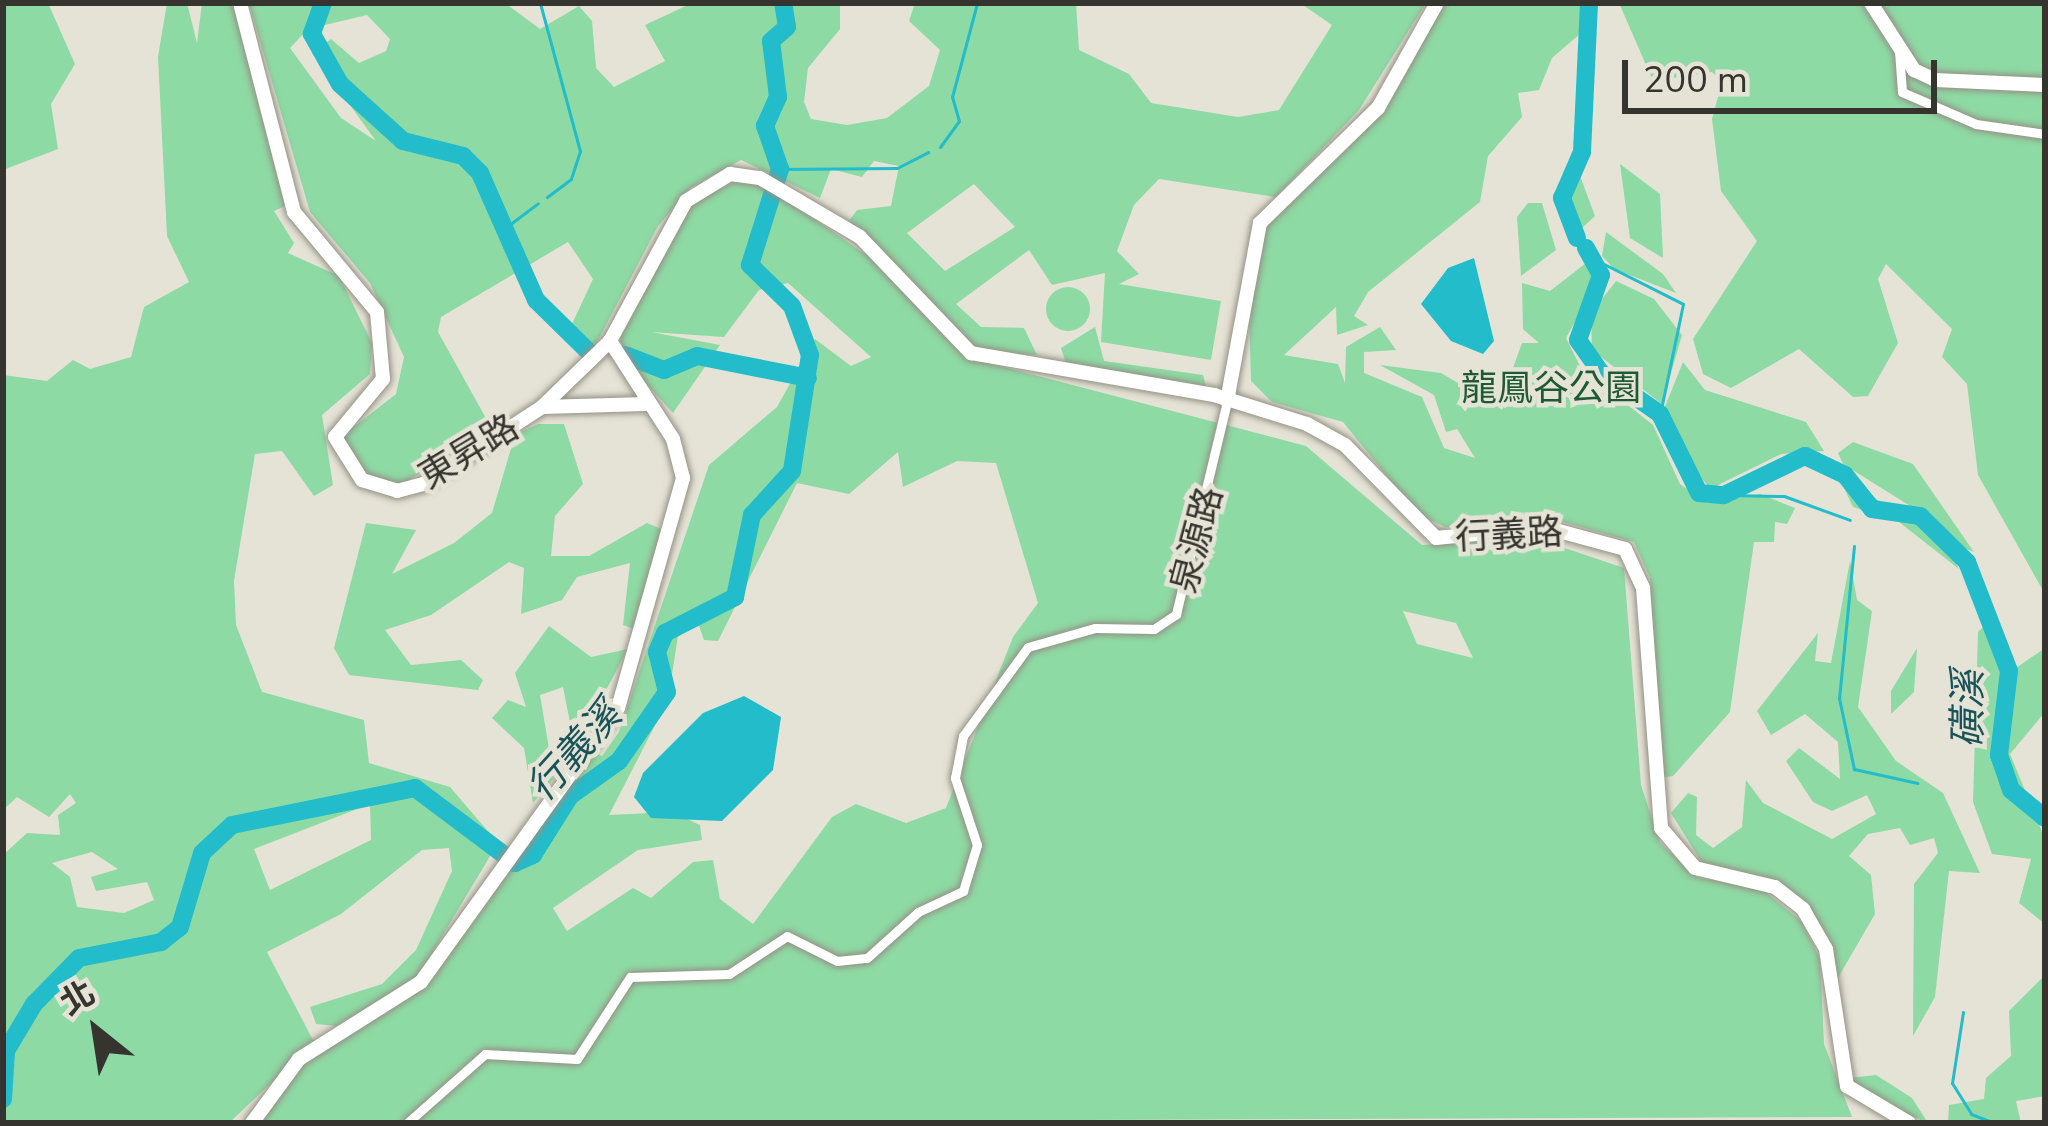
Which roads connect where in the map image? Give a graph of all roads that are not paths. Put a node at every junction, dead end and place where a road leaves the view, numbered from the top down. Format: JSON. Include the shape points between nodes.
{"nodes":[{"id":1,"x":240,"y":3,"type":"edge"},
{"id":2,"x":1437,"y":3,"type":"edge"},
{"id":3,"x":1871,"y":3,"type":"edge"},
{"id":4,"x":1899,"y":51,"type":"junction"},
{"id":5,"x":2045,"y":85,"type":"edge"},
{"id":6,"x":2045,"y":134,"type":"edge"},
{"id":7,"x":610,"y":341,"type":"junction"},
{"id":8,"x":1227,"y":401,"type":"junction"},
{"id":9,"x":645,"y":404,"type":"junction"},
{"id":10,"x":542,"y":407,"type":"junction"},
{"id":11,"x":251,"y":1123,"type":"edge"},
{"id":12,"x":406,"y":1123,"type":"edge"},
{"id":13,"x":1909,"y":1123,"type":"edge"}],
"edges":[{"from":1,"to":10,"type":"street","name":"東昇路","via":[[294,212],[364,287],[386,348],[383,379],[337,426],[347,469],[378,489],[424,484]]},
{"from":2,"to":8,"type":"street","name":"泉源路","via":[[1378,108],[1260,223]]},
{"from":3,"to":4,"type":"street"},
{"from":4,"to":5,"type":"street","via":[[1935,80]]},
{"from":4,"to":6,"type":"street","via":[[1902,92],[1976,124]]},
{"from":7,"to":8,"type":"street","name":"行義路","via":[[686,201],[730,174],[766,181],[860,237],[971,353]]},
{"from":7,"to":9,"type":"street"},
{"from":7,"to":10,"type":"street"},
{"from":8,"to":12,"type":"street","name":"泉源路","via":[[1176,614],[1154,629],[1095,628],[1028,647],[977,708],[955,778],[977,845],[963,891],[918,912],[868,958],[838,961],[787,936],[716,977],[630,977],[578,1059],[485,1054]]},
{"from":8,"to":13,"type":"street","name":"行義路","via":[[1339,440],[1436,538],[1544,527],[1625,549],[1643,588],[1661,828],[1695,868],[1775,887],[1803,909],[1826,949],[1847,1086]]},
{"from":9,"to":10,"type":"street","name":"東昇路"},
{"from":9,"to":11,"type":"street","via":[[678,452],[682,496],[617,708],[421,982],[331,1036]]}]}
